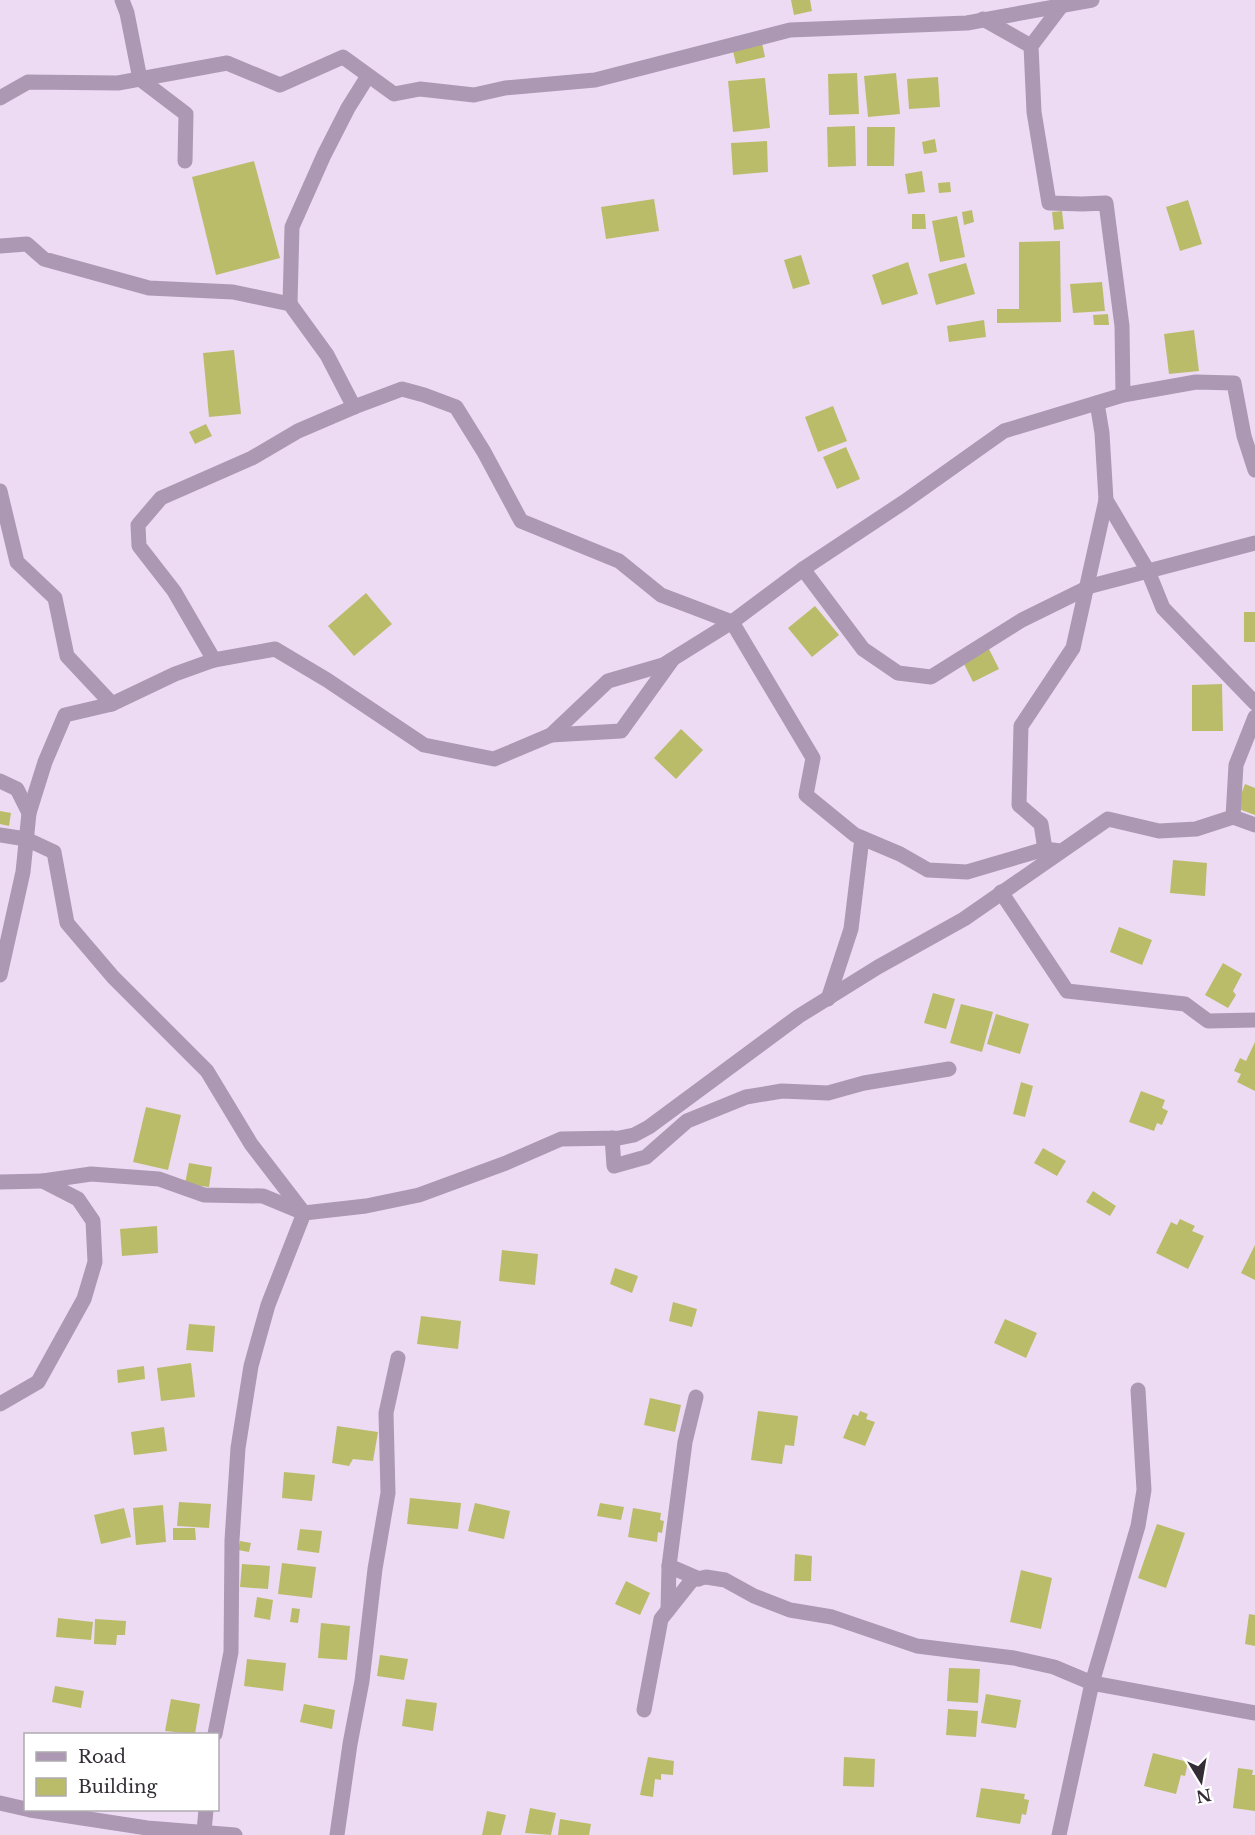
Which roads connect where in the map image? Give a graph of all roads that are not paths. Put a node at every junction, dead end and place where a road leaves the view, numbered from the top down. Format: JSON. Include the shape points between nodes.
{"nodes":[{"id":1,"x":122,"y":0,"type":"edge"},
{"id":2,"x":1092,"y":0,"type":"edge"},
{"id":3,"x":1062,"y":5,"type":"junction"},
{"id":4,"x":983,"y":20,"type":"junction"},
{"id":5,"x":1030,"y":46,"type":"junction"},
{"id":6,"x":368,"y":76,"type":"junction"},
{"id":7,"x":140,"y":79,"type":"junction"},
{"id":8,"x":0,"y":98,"type":"edge"},
{"id":9,"x":185,"y":161,"type":"dead end"},
{"id":10,"x":0,"y":246,"type":"edge"},
{"id":11,"x":290,"y":304,"type":"junction"},
{"id":12,"x":1123,"y":396,"type":"junction"},
{"id":13,"x":1097,"y":403,"type":"junction"},
{"id":14,"x":354,"y":407,"type":"junction"},
{"id":15,"x":1255,"y":470,"type":"edge"},
{"id":16,"x":0,"y":491,"type":"edge"},
{"id":17,"x":1106,"y":500,"type":"junction"},
{"id":18,"x":1255,"y":543,"type":"edge"},
{"id":19,"x":803,"y":569,"type":"junction"},
{"id":20,"x":1148,"y":571,"type":"junction"},
{"id":21,"x":1086,"y":588,"type":"junction"},
{"id":22,"x":732,"y":622,"type":"junction"},
{"id":23,"x":674,"y":658,"type":"junction"},
{"id":24,"x":214,"y":660,"type":"junction"},
{"id":25,"x":1255,"y":703,"type":"edge"},
{"id":26,"x":112,"y":704,"type":"junction"},
{"id":27,"x":1255,"y":717,"type":"edge"},
{"id":28,"x":551,"y":735,"type":"junction"},
{"id":29,"x":0,"y":781,"type":"edge"},
{"id":30,"x":29,"y":813,"type":"junction"},
{"id":31,"x":1233,"y":817,"type":"junction"},
{"id":32,"x":1255,"y":825,"type":"edge"},
{"id":33,"x":0,"y":835,"type":"edge"},
{"id":34,"x":862,"y":838,"type":"junction"},
{"id":35,"x":26,"y":839,"type":"junction"},
{"id":36,"x":1052,"y":850,"type":"junction"},
{"id":37,"x":1001,"y":892,"type":"junction"},
{"id":38,"x":0,"y":975,"type":"edge"},
{"id":39,"x":828,"y":999,"type":"junction"},
{"id":40,"x":1255,"y":1020,"type":"edge"},
{"id":41,"x":949,"y":1069,"type":"dead end"},
{"id":42,"x":612,"y":1138,"type":"junction"},
{"id":43,"x":43,"y":1181,"type":"junction"},
{"id":44,"x":0,"y":1182,"type":"edge"},
{"id":45,"x":304,"y":1213,"type":"junction"},
{"id":46,"x":398,"y":1358,"type":"dead end"},
{"id":47,"x":1138,"y":1390,"type":"dead end"},
{"id":48,"x":696,"y":1397,"type":"dead end"},
{"id":49,"x":0,"y":1404,"type":"edge"},
{"id":50,"x":669,"y":1566,"type":"junction"},
{"id":51,"x":699,"y":1579,"type":"junction"},
{"id":52,"x":668,"y":1610,"type":"junction"},
{"id":53,"x":1092,"y":1683,"type":"junction"},
{"id":54,"x":644,"y":1710,"type":"dead end"},
{"id":55,"x":1255,"y":1713,"type":"edge"},
{"id":56,"x":215,"y":1733,"type":"edge"},
{"id":57,"x":0,"y":1803,"type":"edge"},
{"id":58,"x":24,"y":1809,"type":"edge"},
{"id":59,"x":41,"y":1811,"type":"edge"},
{"id":60,"x":206,"y":1811,"type":"edge"},
{"id":61,"x":147,"y":1831,"type":"edge"},
{"id":62,"x":204,"y":1831,"type":"junction"},
{"id":63,"x":235,"y":1835,"type":"edge"},
{"id":64,"x":338,"y":1835,"type":"edge"},
{"id":65,"x":1059,"y":1835,"type":"edge"}],
"edges":[{"from":1,"to":7,"type":"street"},
{"from":2,"to":3,"type":"street"},
{"from":3,"to":4,"type":"street"},
{"from":3,"to":5,"type":"street"},
{"from":4,"to":5,"type":"street"},
{"from":4,"to":6,"type":"street","via":[[790,30],[595,80],[505,88],[474,95],[420,89],[394,94]]},
{"from":5,"to":12,"type":"street","via":[[1034,112],[1049,203],[1106,202],[1122,326]]},
{"from":6,"to":7,"type":"street","via":[[343,57],[280,85],[227,63]]},
{"from":6,"to":11,"type":"street","via":[[324,155],[292,227]]},
{"from":7,"to":8,"type":"street","via":[[118,83],[28,82]]},
{"from":7,"to":9,"type":"street","via":[[186,114]]},
{"from":10,"to":11,"type":"street","via":[[27,244],[44,259],[149,288],[233,292]]},
{"from":11,"to":14,"type":"street","via":[[327,355]]},
{"from":12,"to":13,"type":"street"},
{"from":12,"to":15,"type":"street","via":[[1196,382],[1234,383]]},
{"from":13,"to":17,"type":"street"},
{"from":13,"to":19,"type":"street","via":[[1004,431]]},
{"from":14,"to":22,"type":"street","via":[[402,389],[456,407],[521,521],[619,561],[661,595]]},
{"from":14,"to":24,"type":"street","via":[[162,498],[138,525],[139,546],[174,591]]},
{"from":16,"to":26,"type":"street","via":[[17,562],[55,598],[67,656]]},
{"from":17,"to":20,"type":"street"},
{"from":17,"to":21,"type":"street"},
{"from":18,"to":20,"type":"street"},
{"from":19,"to":21,"type":"street","via":[[863,649],[897,674],[931,677],[1022,620]]},
{"from":19,"to":22,"type":"street"},
{"from":20,"to":21,"type":"street"},
{"from":20,"to":25,"type":"street","via":[[1163,608]]},
{"from":21,"to":36,"type":"street","via":[[1073,648],[1021,726],[1019,805],[1041,824]]},
{"from":22,"to":23,"type":"street"},
{"from":22,"to":34,"type":"street","via":[[813,758],[806,795]]},
{"from":23,"to":28,"type":"street","via":[[608,681]]},
{"from":23,"to":28,"type":"street","via":[[621,731]]},
{"from":24,"to":26,"type":"street"},
{"from":24,"to":28,"type":"street","via":[[275,649],[424,745],[494,759]]},
{"from":26,"to":30,"type":"street","via":[[65,716]]},
{"from":27,"to":31,"type":"street","via":[[1236,765]]},
{"from":29,"to":30,"type":"street","via":[[17,789]]},
{"from":30,"to":35,"type":"street"},
{"from":31,"to":32,"type":"street"},
{"from":31,"to":36,"type":"street","via":[[1196,829],[1159,831],[1108,819]]},
{"from":33,"to":35,"type":"street"},
{"from":34,"to":36,"type":"street","via":[[928,870],[967,872]]},
{"from":34,"to":39,"type":"street","via":[[851,929]]},
{"from":35,"to":38,"type":"street","via":[[23,872]]},
{"from":35,"to":45,"type":"street","via":[[54,852],[67,923],[113,977],[207,1071],[252,1144]]},
{"from":36,"to":37,"type":"street"},
{"from":37,"to":39,"type":"street","via":[[964,919]]},
{"from":37,"to":40,"type":"street","via":[[1067,991],[1185,1004],[1208,1021]]},
{"from":39,"to":42,"type":"street","via":[[799,1016],[650,1127],[634,1135]]},
{"from":41,"to":42,"type":"street","via":[[828,1093],[782,1091],[746,1097],[687,1121],[646,1157],[614,1166]]},
{"from":42,"to":45,"type":"street","via":[[561,1139],[419,1195]]},
{"from":43,"to":44,"type":"street"},
{"from":43,"to":45,"type":"street","via":[[92,1174],[159,1179],[204,1195],[263,1196]]},
{"from":43,"to":49,"type":"street","via":[[78,1199],[93,1221],[95,1262],[84,1299],[38,1382]]},
{"from":45,"to":56,"type":"street","via":[[268,1305],[251,1366],[238,1448],[231,1652]]},
{"from":46,"to":64,"type":"street","via":[[386,1413],[388,1493]]},
{"from":47,"to":53,"type":"street","via":[[1144,1490],[1138,1526]]},
{"from":48,"to":50,"type":"street"},
{"from":50,"to":51,"type":"street"},
{"from":50,"to":52,"type":"street"},
{"from":51,"to":52,"type":"street","via":[[692,1580]]},
{"from":51,"to":53,"type":"street","via":[[724,1580],[790,1610],[832,1617],[917,1646],[1014,1658]]},
{"from":52,"to":54,"type":"street","via":[[661,1619]]},
{"from":53,"to":55,"type":"street"},
{"from":53,"to":65,"type":"street"},
{"from":57,"to":58,"type":"street"},
{"from":59,"to":61,"type":"street"},
{"from":60,"to":62,"type":"street"},
{"from":61,"to":62,"type":"street"},
{"from":62,"to":63,"type":"street"}]}
